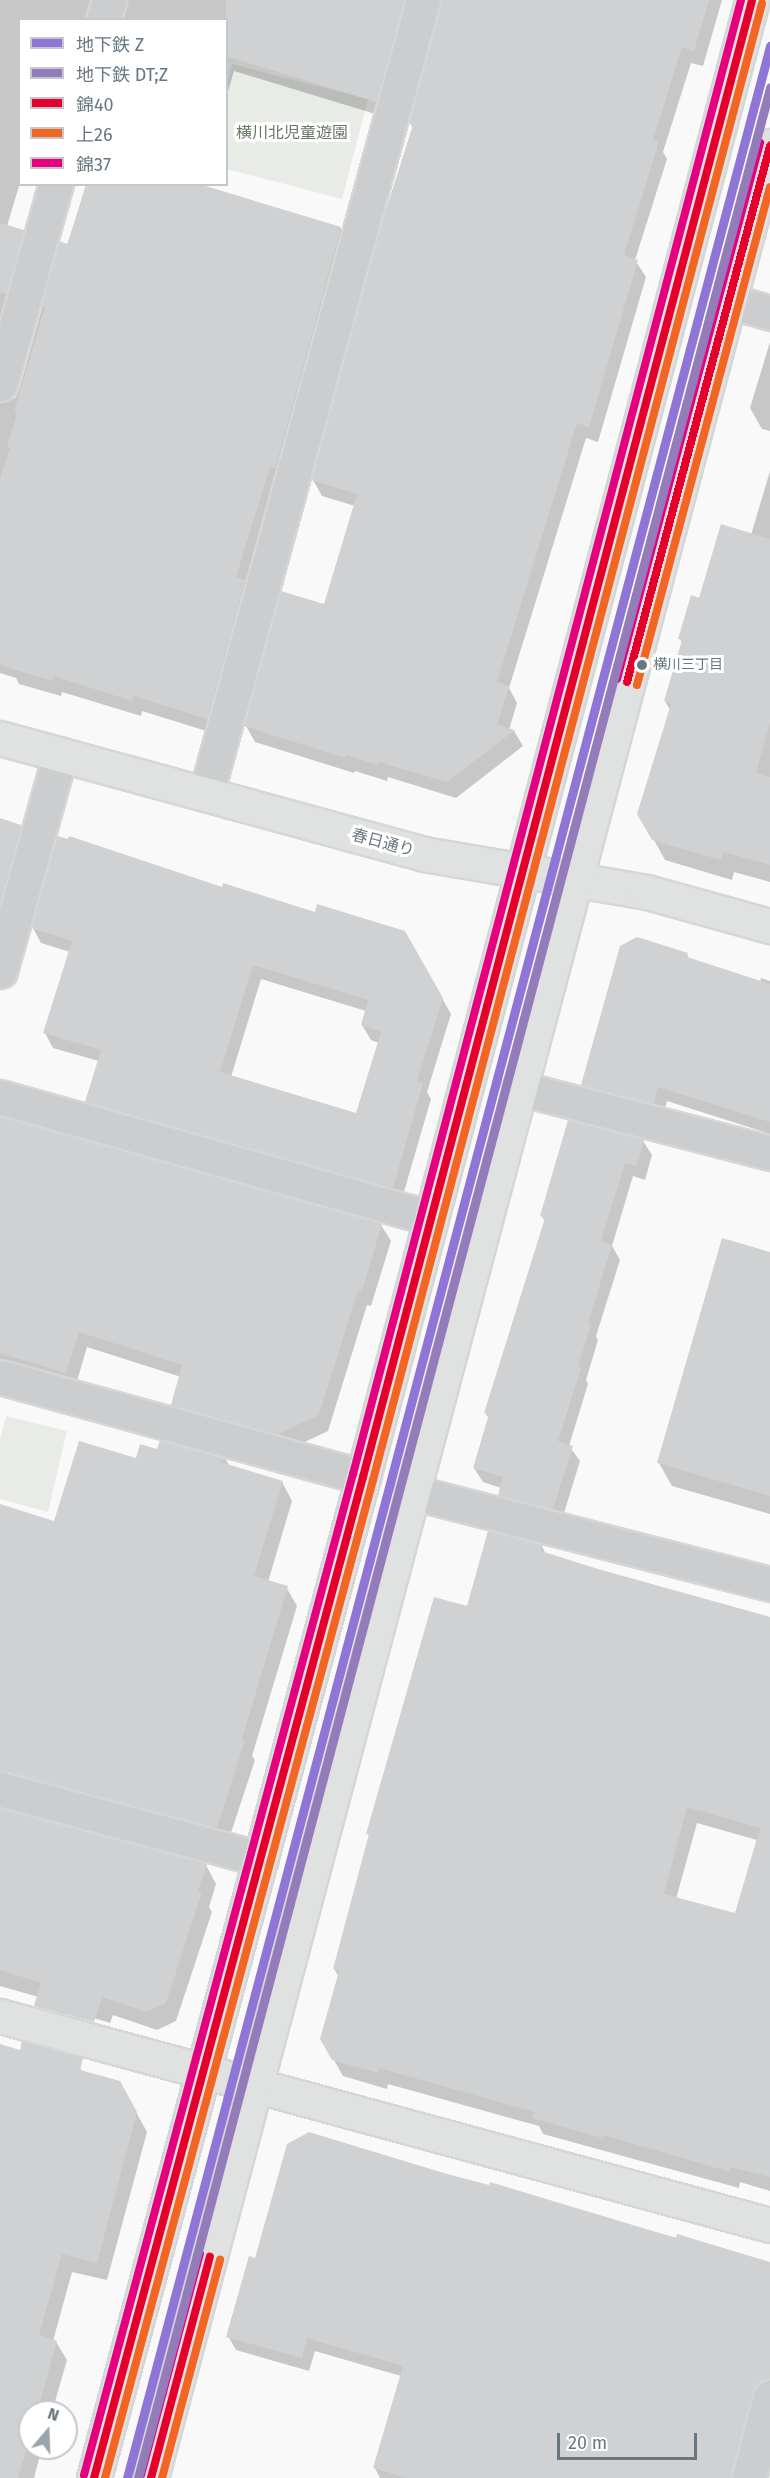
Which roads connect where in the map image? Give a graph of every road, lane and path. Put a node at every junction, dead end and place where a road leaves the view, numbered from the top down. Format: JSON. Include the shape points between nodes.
{"nodes":[{"id":1,"x":109,"y":0,"type":"edge"},
{"id":2,"x":423,"y":0,"type":"edge"},
{"id":3,"x":752,"y":0,"type":"edge"},
{"id":4,"x":104,"y":18,"type":"edge"},
{"id":5,"x":770,"y":146,"type":"edge"},
{"id":6,"x":55,"y":186,"type":"edge"},
{"id":7,"x":730,"y":301,"type":"junction"},
{"id":8,"x":770,"y":313,"type":"edge"},
{"id":9,"x":0,"y":384,"type":"edge"},
{"id":10,"x":0,"y":738,"type":"edge"},
{"id":11,"x":60,"y":754,"type":"junction"},
{"id":12,"x":206,"y":794,"type":"junction"},
{"id":13,"x":523,"y":871,"type":"junction"},
{"id":14,"x":575,"y":880,"type":"junction"},
{"id":15,"x":770,"y":926,"type":"edge"},
{"id":16,"x":0,"y":971,"type":"edge"},
{"id":17,"x":519,"y":1088,"type":"junction"},
{"id":18,"x":0,"y":1096,"type":"edge"},
{"id":19,"x":770,"y":1153,"type":"edge"},
{"id":20,"x":430,"y":1218,"type":"junction"},
{"id":21,"x":0,"y":1377,"type":"edge"},
{"id":22,"x":363,"y":1477,"type":"junction"},
{"id":23,"x":412,"y":1492,"type":"junction"},
{"id":24,"x":770,"y":1584,"type":"edge"},
{"id":25,"x":0,"y":1789,"type":"edge"},
{"id":26,"x":261,"y":1859,"type":"junction"},
{"id":27,"x":0,"y":2016,"type":"edge"},
{"id":28,"x":205,"y":2071,"type":"junction"},
{"id":29,"x":256,"y":2085,"type":"junction"},
{"id":30,"x":770,"y":2225,"type":"edge"},
{"id":31,"x":770,"y":2397,"type":"edge"},
{"id":32,"x":94,"y":2478,"type":"edge"},
{"id":33,"x":152,"y":2478,"type":"edge"},
{"id":34,"x":748,"y":2478,"type":"edge"}],
"edges":[{"from":1,"to":4,"type":"street"},
{"from":2,"to":12,"type":"street"},
{"from":3,"to":13,"type":"main road"},
{"from":5,"to":7,"type":"main road"},
{"from":6,"to":9,"type":"street"},
{"from":7,"to":8,"type":"street"},
{"from":7,"to":14,"type":"main road"},
{"from":10,"to":11,"type":"main road","name":"春日通り"},
{"from":11,"to":12,"type":"main road","name":"春日通り"},
{"from":11,"to":16,"type":"street"},
{"from":12,"to":13,"type":"main road","name":"春日通り","via":[[424,854]]},
{"from":13,"to":14,"type":"main road","name":"春日通り"},
{"from":13,"to":20,"type":"main road"},
{"from":14,"to":15,"type":"main road","name":"春日通り","via":[[647,892]]},
{"from":14,"to":17,"type":"main road"},
{"from":17,"to":19,"type":"street"},
{"from":17,"to":23,"type":"main road"},
{"from":18,"to":20,"type":"street"},
{"from":20,"to":22,"type":"main road"},
{"from":21,"to":22,"type":"street"},
{"from":22,"to":26,"type":"main road"},
{"from":23,"to":24,"type":"street"},
{"from":23,"to":29,"type":"main road"},
{"from":25,"to":26,"type":"street"},
{"from":26,"to":28,"type":"main road"},
{"from":27,"to":28,"type":"main road"},
{"from":28,"to":29,"type":"main road"},
{"from":28,"to":32,"type":"main road"},
{"from":29,"to":30,"type":"main road"},
{"from":29,"to":33,"type":"main road"},
{"from":31,"to":34,"type":"street"}]}
